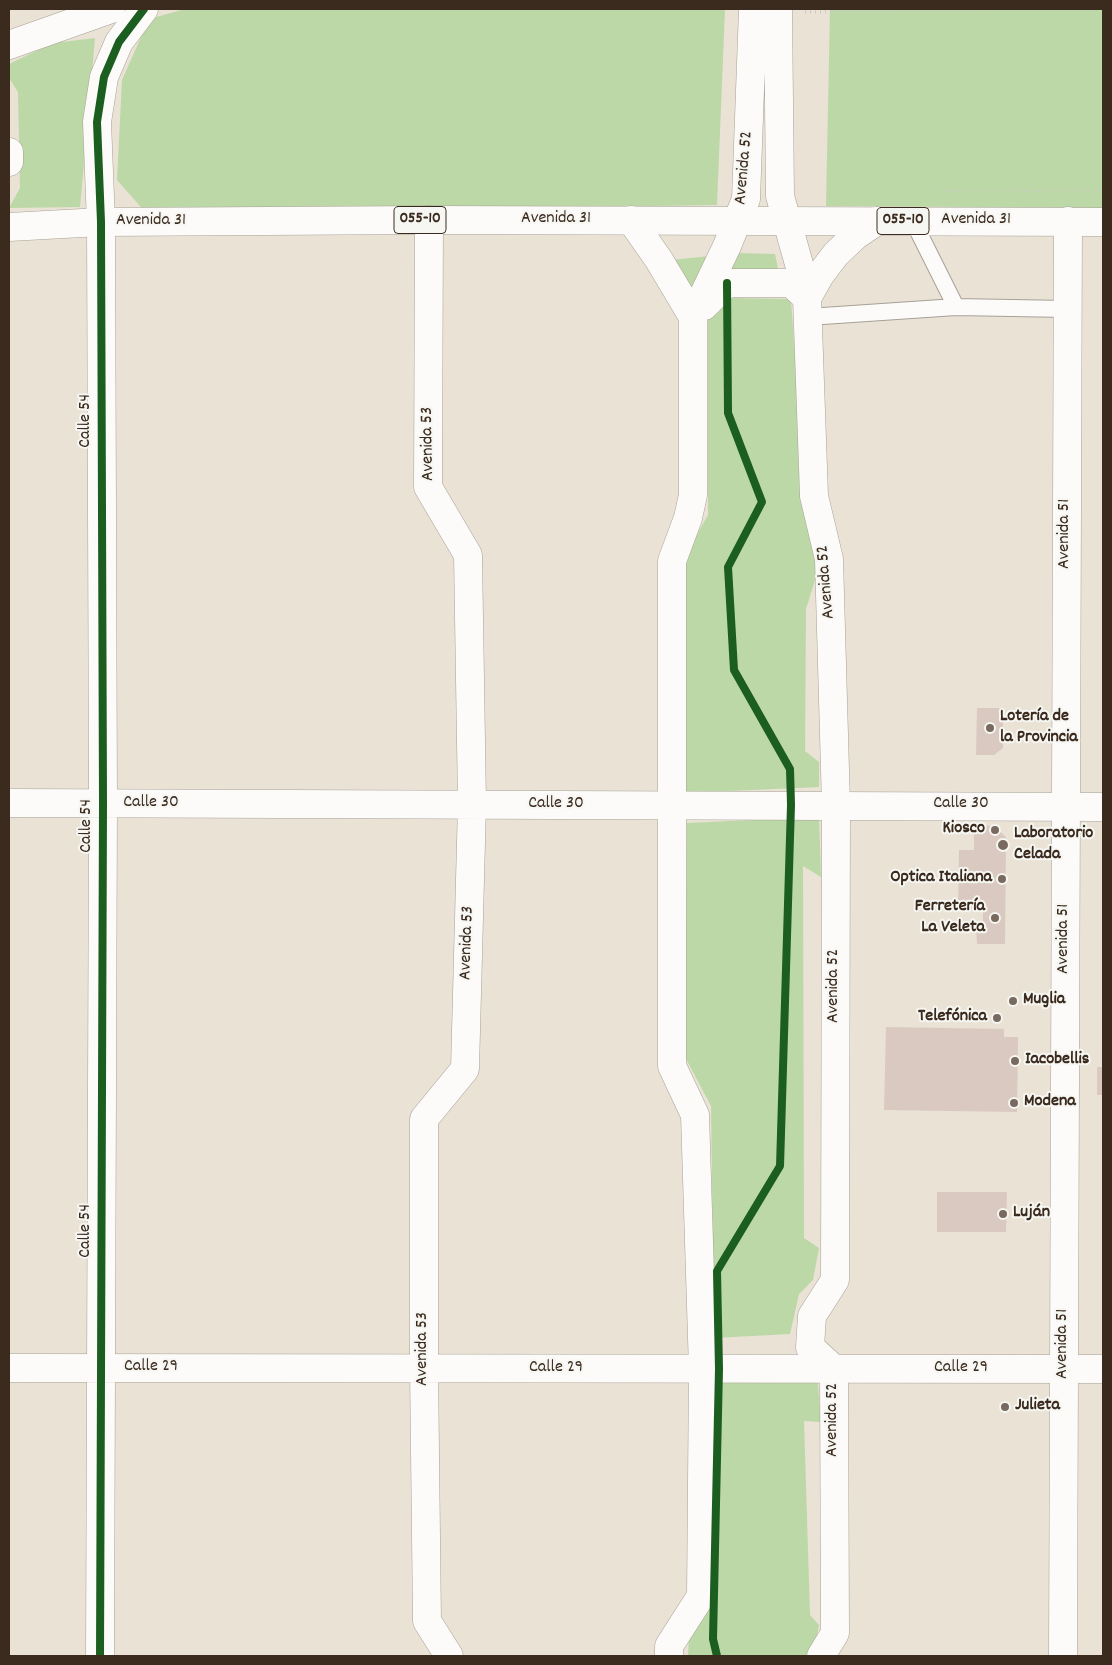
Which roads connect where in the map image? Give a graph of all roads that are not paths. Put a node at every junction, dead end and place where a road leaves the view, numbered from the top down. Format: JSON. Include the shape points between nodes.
{"nodes":[{"id":1,"x":111,"y":9,"type":"edge"},
{"id":2,"x":144,"y":9,"type":"edge"},
{"id":3,"x":770,"y":10,"type":"edge"},
{"id":4,"x":9,"y":45,"type":"edge"},
{"id":5,"x":9,"y":152,"type":"edge"},
{"id":6,"x":9,"y":162,"type":"edge"},
{"id":7,"x":429,"y":220,"type":"junction"},
{"id":8,"x":631,"y":220,"type":"junction"},
{"id":9,"x":738,"y":221,"type":"junction"},
{"id":10,"x":787,"y":221,"type":"junction"},
{"id":11,"x":876,"y":221,"type":"junction"},
{"id":12,"x":914,"y":221,"type":"junction"},
{"id":13,"x":101,"y":222,"type":"junction"},
{"id":14,"x":1068,"y":222,"type":"junction"},
{"id":15,"x":1103,"y":222,"type":"edge"},
{"id":16,"x":9,"y":227,"type":"edge"},
{"id":17,"x":807,"y":307,"type":"junction"},
{"id":18,"x":956,"y":307,"type":"junction"},
{"id":19,"x":1067,"y":309,"type":"junction"},
{"id":20,"x":693,"y":317,"type":"junction"},
{"id":21,"x":9,"y":803,"type":"edge"},
{"id":22,"x":103,"y":804,"type":"junction"},
{"id":23,"x":472,"y":804,"type":"junction"},
{"id":24,"x":672,"y":805,"type":"junction"},
{"id":25,"x":836,"y":805,"type":"junction"},
{"id":26,"x":1065,"y":806,"type":"junction"},
{"id":27,"x":1103,"y":806,"type":"edge"},
{"id":28,"x":9,"y":1368,"type":"edge"},
{"id":29,"x":101,"y":1368,"type":"junction"},
{"id":30,"x":424,"y":1368,"type":"junction"},
{"id":31,"x":703,"y":1369,"type":"junction"},
{"id":32,"x":834,"y":1369,"type":"junction"},
{"id":33,"x":1063,"y":1369,"type":"junction"},
{"id":34,"x":1103,"y":1369,"type":"edge"},
{"id":35,"x":100,"y":1656,"type":"edge"},
{"id":36,"x":449,"y":1656,"type":"edge"},
{"id":37,"x":669,"y":1656,"type":"edge"},
{"id":38,"x":821,"y":1656,"type":"edge"},
{"id":39,"x":1063,"y":1656,"type":"edge"}],
"edges":[{"from":1,"to":4,"type":"main road"},
{"from":2,"to":13,"type":"main road","name":"Calle 54","via":[[119,42],[104,78],[96,122]]},
{"from":3,"to":9,"type":"main road","name":"Avenida 52","via":[[746,199]]},
{"from":3,"to":10,"type":"main road","name":"Avenida 52","via":[[780,196]]},
{"from":5,"to":6,"type":"main road"},
{"from":7,"to":8,"type":"main road","name":"Avenida 31","number":"055-10"},
{"from":7,"to":13,"type":"main road","name":"Avenida 31","number":"055-10"},
{"from":7,"to":23,"type":"main road","name":"Avenida 53","via":[[428,486],[468,555]]},
{"from":8,"to":9,"type":"main road","name":"Avenida 31","number":"055-10"},
{"from":8,"to":20,"type":"main road"},
{"from":9,"to":10,"type":"main road","name":"Avenida 31","number":"055-10"},
{"from":9,"to":20,"type":"main road","name":"Avenida 52"},
{"from":10,"to":11,"type":"main road","name":"Avenida 31","number":"055-10"},
{"from":10,"to":17,"type":"main road","name":"Avenida 52"},
{"from":11,"to":12,"type":"main road","name":"Avenida 31","number":"055-10"},
{"from":11,"to":17,"type":"main road","via":[[836,254],[820,275]]},
{"from":12,"to":14,"type":"main road","name":"Avenida 31","number":"055-10"},
{"from":12,"to":18,"type":"lane"},
{"from":13,"to":16,"type":"main road","name":"Avenida 31","number":"055-10"},
{"from":13,"to":22,"type":"main road","name":"Calle 54"},
{"from":14,"to":15,"type":"main road","name":"Avenida 31","number":"055-10"},
{"from":14,"to":19,"type":"main road","name":"Avenida 51"},
{"from":17,"to":18,"type":"lane"},
{"from":17,"to":20,"type":"main road","via":[[791,283],[727,284]]},
{"from":17,"to":25,"type":"main road","name":"Avenida 52","via":[[814,496],[829,559]]},
{"from":18,"to":19,"type":"lane"},
{"from":19,"to":26,"type":"main road","name":"Avenida 51"},
{"from":20,"to":24,"type":"main road","name":"Avenida 52","via":[[693,495],[672,561]]},
{"from":21,"to":22,"type":"main road","name":"Calle 30"},
{"from":22,"to":23,"type":"main road","name":"Calle 30"},
{"from":22,"to":29,"type":"main road","name":"Calle 54"},
{"from":23,"to":24,"type":"main road","name":"Calle 30"},
{"from":23,"to":30,"type":"main road","name":"Avenida 53","via":[[465,1069],[424,1119]]},
{"from":24,"to":25,"type":"main road","name":"Calle 30"},
{"from":24,"to":31,"type":"main road","name":"Avenida 52","via":[[672,1066],[695,1115]]},
{"from":25,"to":26,"type":"main road","name":"Calle 30"},
{"from":25,"to":32,"type":"main road","name":"Avenida 52","via":[[834,1280],[812,1316],[810,1347]]},
{"from":26,"to":27,"type":"main road","name":"Calle 30"},
{"from":26,"to":33,"type":"main road","name":"Avenida 51"},
{"from":28,"to":29,"type":"main road","name":"Calle 29"},
{"from":29,"to":30,"type":"main road","name":"Calle 29"},
{"from":29,"to":35,"type":"main road","name":"Calle 54"},
{"from":30,"to":31,"type":"main road","name":"Calle 29"},
{"from":30,"to":36,"type":"main road","name":"Avenida 53","via":[[427,1621]]},
{"from":31,"to":32,"type":"main road","name":"Calle 29"},
{"from":31,"to":37,"type":"main road","name":"Avenida 52","via":[[701,1596],[669,1646]]},
{"from":32,"to":33,"type":"main road","name":"Calle 29"},
{"from":32,"to":38,"type":"main road","name":"Avenida 52","via":[[835,1633]]},
{"from":33,"to":34,"type":"main road","name":"Calle 29"},
{"from":33,"to":39,"type":"main road","name":"Avenida 51"}]}
